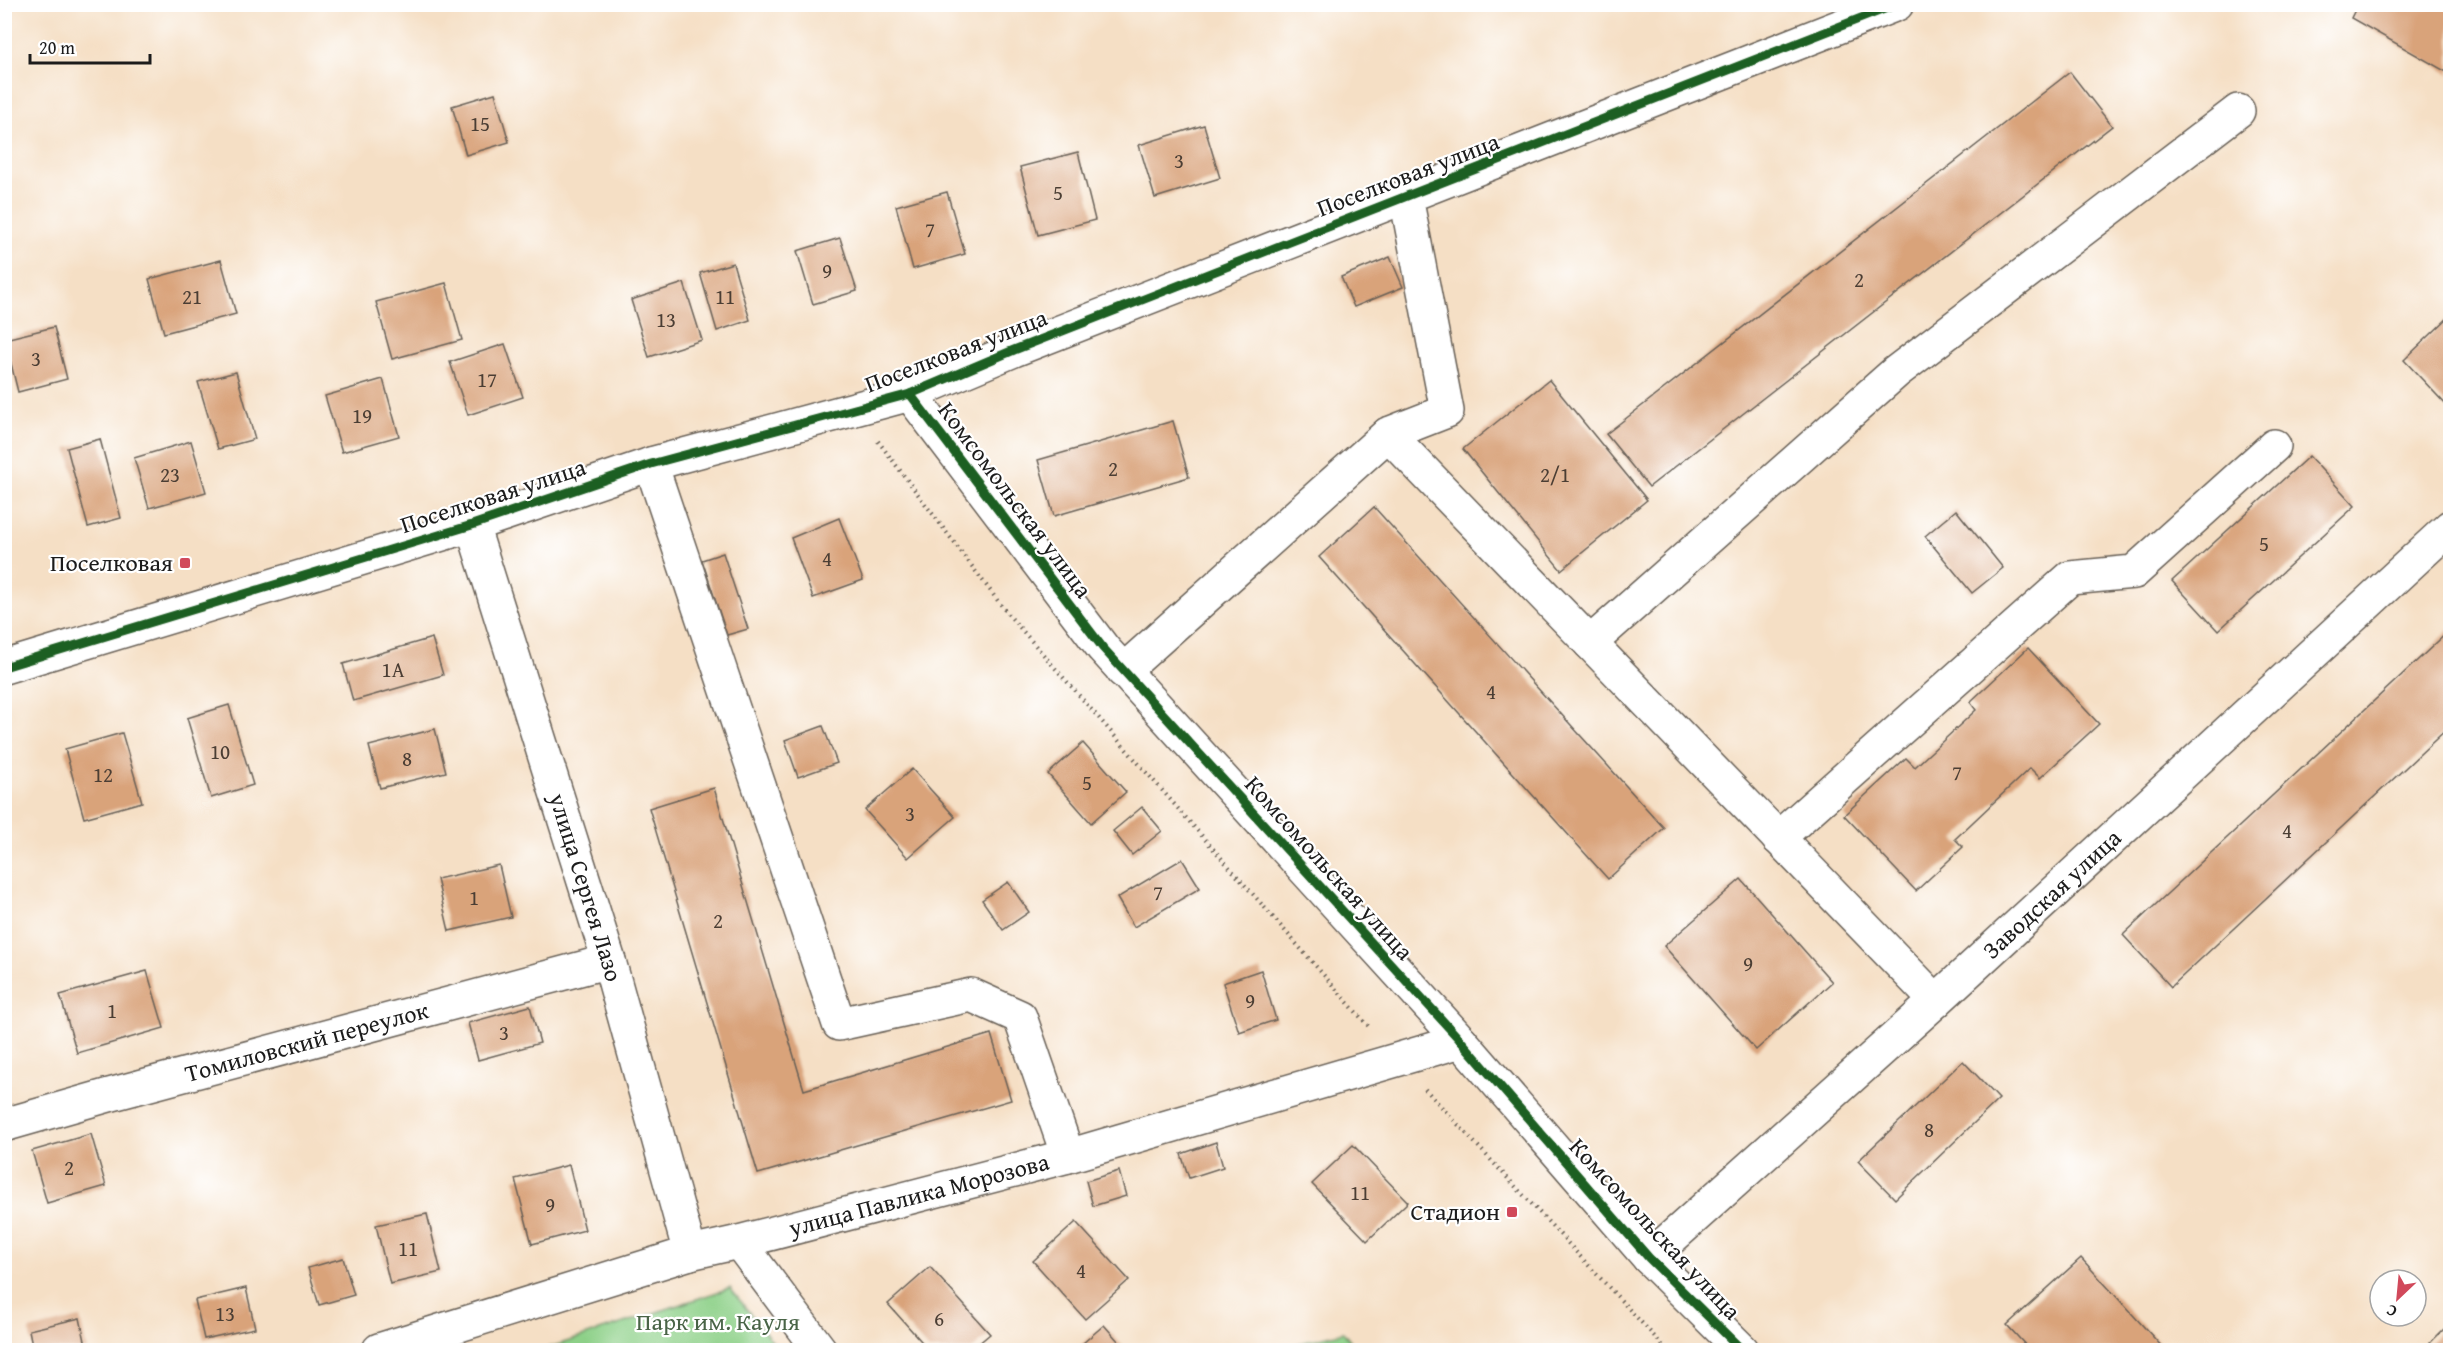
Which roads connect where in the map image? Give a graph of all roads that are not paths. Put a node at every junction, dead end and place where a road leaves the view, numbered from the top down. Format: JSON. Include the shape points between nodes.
{"nodes":[{"id":1,"x":1897,"y":4,"type":"edge"},
{"id":2,"x":2238,"y":111,"type":"dead end"},
{"id":3,"x":1406,"y":197,"type":"junction"},
{"id":4,"x":910,"y":394,"type":"junction"},
{"id":5,"x":1388,"y":434,"type":"junction"},
{"id":6,"x":2274,"y":446,"type":"dead end"},
{"id":7,"x":651,"y":464,"type":"junction"},
{"id":8,"x":472,"y":525,"type":"junction"},
{"id":9,"x":2451,"y":527,"type":"edge"},
{"id":10,"x":1590,"y":643,"type":"junction"},
{"id":11,"x":4,"y":667,"type":"edge"},
{"id":12,"x":1123,"y":670,"type":"junction"},
{"id":13,"x":1778,"y":838,"type":"junction"},
{"id":14,"x":609,"y":962,"type":"junction"},
{"id":15,"x":1936,"y":1001,"type":"junction"},
{"id":16,"x":1461,"y":1041,"type":"junction"},
{"id":17,"x":4,"y":1125,"type":"edge"},
{"id":18,"x":1068,"y":1156,"type":"junction"},
{"id":19,"x":739,"y":1242,"type":"junction"},
{"id":20,"x":690,"y":1253,"type":"junction"},
{"id":21,"x":1649,"y":1258,"type":"junction"},
{"id":22,"x":379,"y":1350,"type":"edge"},
{"id":23,"x":820,"y":1350,"type":"edge"},
{"id":24,"x":1742,"y":1350,"type":"edge"}],
"edges":[{"from":1,"to":3,"type":"street","name":"Поселковая улица"},
{"from":2,"to":10,"type":"street","via":[[1896,372]]},
{"from":3,"to":4,"type":"street","name":"Поселковая улица"},
{"from":3,"to":5,"type":"street","via":[[1448,411]]},
{"from":4,"to":7,"type":"street","name":"Поселковая улица"},
{"from":4,"to":12,"type":"street","name":"Комсомольская улица"},
{"from":5,"to":10,"type":"street"},
{"from":5,"to":12,"type":"street"},
{"from":6,"to":13,"type":"street","via":[[2134,572],[2070,578]]},
{"from":7,"to":8,"type":"street","name":"Поселковая улица"},
{"from":7,"to":18,"type":"street","via":[[839,1024],[971,995],[1020,1017]]},
{"from":8,"to":11,"type":"street","name":"Поселковая улица"},
{"from":8,"to":14,"type":"street","name":"улица Сергея Лазо"},
{"from":9,"to":15,"type":"street","name":"Заводская улица"},
{"from":10,"to":13,"type":"street"},
{"from":12,"to":16,"type":"street","name":"Комсомольская улица"},
{"from":13,"to":15,"type":"street"},
{"from":14,"to":17,"type":"street","name":"Томиловский переулок"},
{"from":14,"to":20,"type":"street","name":"улица Сергея Лазо"},
{"from":15,"to":21,"type":"street","name":"Заводская улица"},
{"from":16,"to":18,"type":"street","name":"улица Павлика Морозова"},
{"from":16,"to":21,"type":"street","name":"Комсомольская улица"},
{"from":18,"to":19,"type":"street","name":"улица Павлика Морозова"},
{"from":19,"to":20,"type":"street","name":"улица Павлика Морозова"},
{"from":19,"to":23,"type":"street"},
{"from":20,"to":22,"type":"street","name":"улица Павлика Морозова"},
{"from":21,"to":24,"type":"street","name":"Комсомольская улица"}]}
